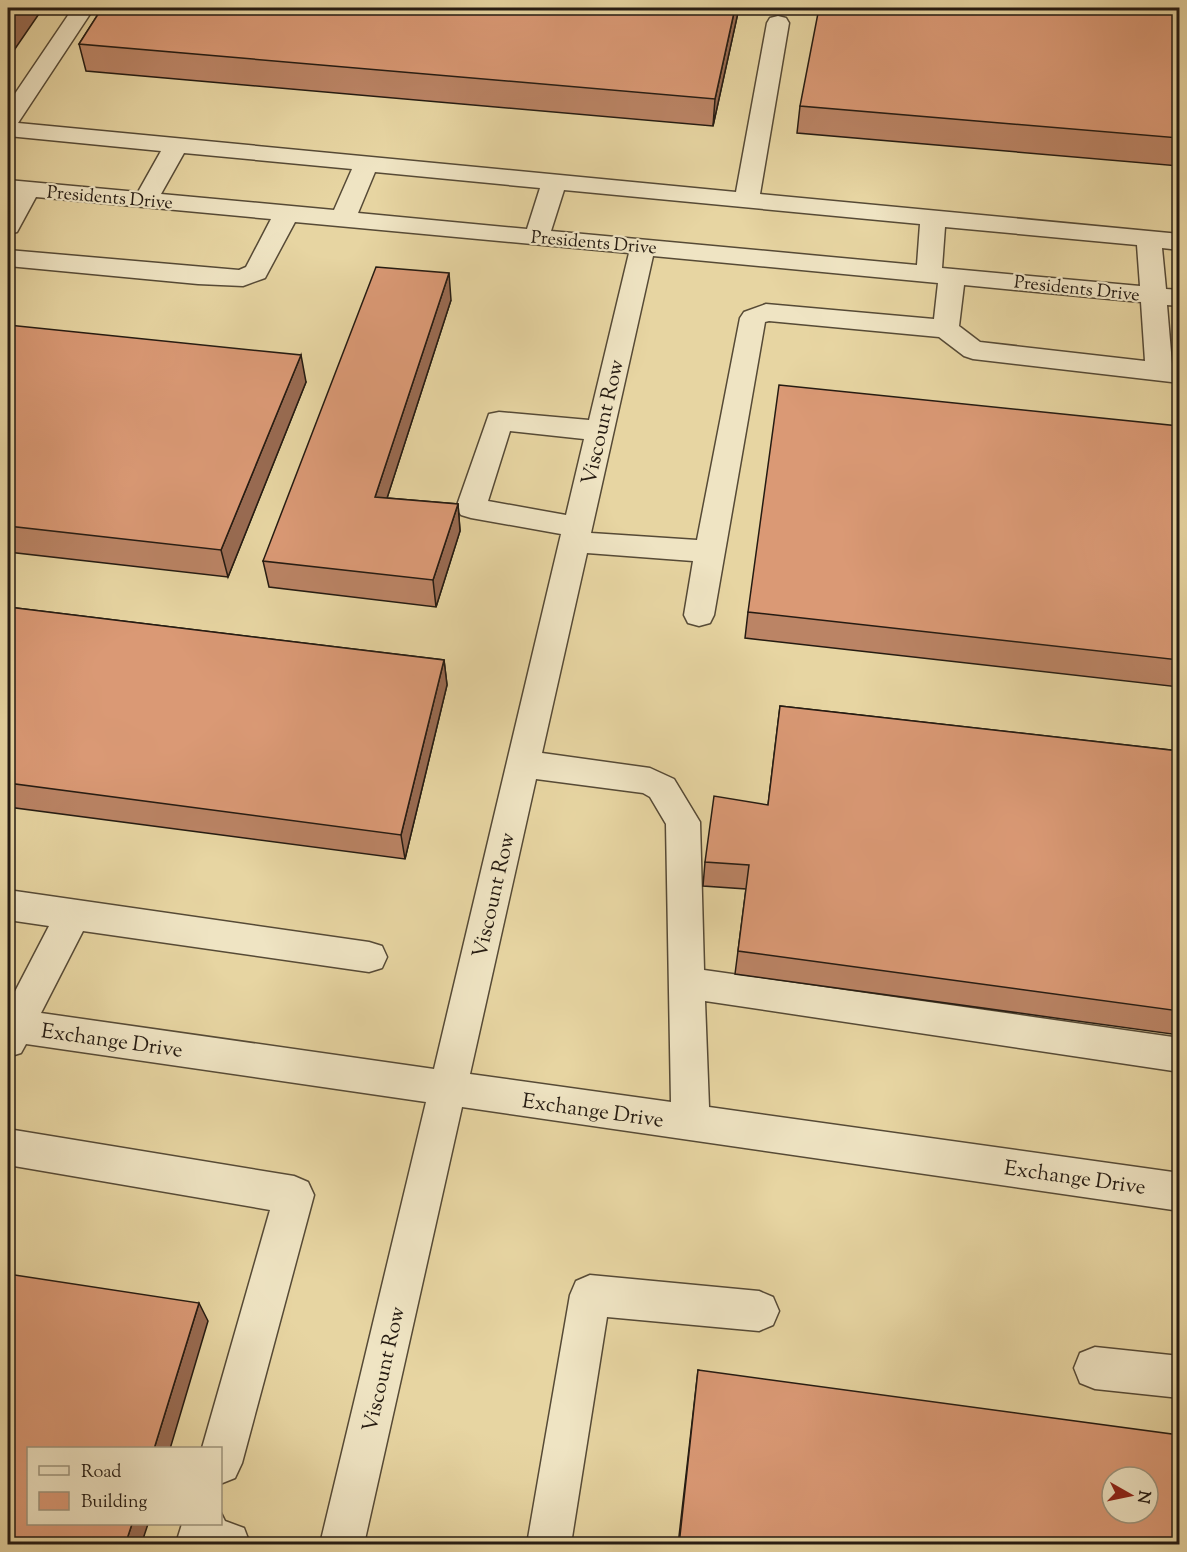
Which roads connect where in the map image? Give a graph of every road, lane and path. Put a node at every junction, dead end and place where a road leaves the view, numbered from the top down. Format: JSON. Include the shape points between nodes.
{"nodes":[{"id":1,"x":83,"y":8,"type":"edge"},
{"id":2,"x":778,"y":23,"type":"dead end"},
{"id":3,"x":8,"y":120,"type":"edge"},
{"id":4,"x":8,"y":129,"type":"edge"},
{"id":5,"x":177,"y":146,"type":"junction"},
{"id":6,"x":366,"y":164,"type":"junction"},
{"id":7,"x":554,"y":182,"type":"junction"},
{"id":8,"x":18,"y":188,"type":"edge"},
{"id":9,"x":146,"y":200,"type":"junction"},
{"id":10,"x":747,"y":200,"type":"junction"},
{"id":11,"x":287,"y":213,"type":"junction"},
{"id":12,"x":933,"y":217,"type":"junction"},
{"id":13,"x":343,"y":219,"type":"junction"},
{"id":14,"x":8,"y":227,"type":"edge"},
{"id":15,"x":537,"y":237,"type":"junction"},
{"id":16,"x":1149,"y":240,"type":"junction"},
{"id":17,"x":1179,"y":242,"type":"edge"},
{"id":18,"x":643,"y":246,"type":"junction"},
{"id":19,"x":8,"y":258,"type":"edge"},
{"id":20,"x":941,"y":275,"type":"junction"},
{"id":21,"x":1152,"y":296,"type":"junction"},
{"id":22,"x":1179,"y":298,"type":"edge"},
{"id":23,"x":946,"y":329,"type":"junction"},
{"id":24,"x":1169,"y":373,"type":"edge"},
{"id":25,"x":600,"y":431,"type":"junction"},
{"id":26,"x":576,"y":534,"type":"junction"},
{"id":27,"x":710,"y":552,"type":"junction"},
{"id":28,"x":699,"y":615,"type":"dead end"},
{"id":29,"x":523,"y":764,"type":"junction"},
{"id":30,"x":8,"y":905,"type":"edge"},
{"id":31,"x":73,"y":915,"type":"junction"},
{"id":32,"x":369,"y":957,"type":"dead end"},
{"id":33,"x":688,"y":983,"type":"junction"},
{"id":34,"x":10,"y":1031,"type":"edge"},
{"id":35,"x":1179,"y":1055,"type":"edge"},
{"id":36,"x":448,"y":1089,"type":"junction"},
{"id":37,"x":690,"y":1123,"type":"junction"},
{"id":38,"x":8,"y":1147,"type":"edge"},
{"id":39,"x":1179,"y":1192,"type":"edge"},
{"id":40,"x":759,"y":1311,"type":"dead end"},
{"id":41,"x":1095,"y":1368,"type":"dead end"},
{"id":42,"x":1179,"y":1377,"type":"edge"},
{"id":43,"x":222,"y":1456,"type":"edge"},
{"id":44,"x":204,"y":1525,"type":"edge"},
{"id":45,"x":228,"y":1545,"type":"edge"},
{"id":46,"x":342,"y":1545,"type":"edge"},
{"id":47,"x":549,"y":1545,"type":"edge"}],
"edges":[{"from":1,"to":3,"type":"street"},
{"from":2,"to":10,"type":"street"},
{"from":4,"to":5,"type":"street"},
{"from":5,"to":6,"type":"street"},
{"from":5,"to":9,"type":"street"},
{"from":6,"to":7,"type":"street"},
{"from":6,"to":13,"type":"street"},
{"from":7,"to":10,"type":"street"},
{"from":7,"to":15,"type":"street"},
{"from":8,"to":9,"type":"street","name":"Presidents Drive"},
{"from":8,"to":14,"type":"street"},
{"from":9,"to":11,"type":"street","name":"Presidents Drive"},
{"from":10,"to":12,"type":"street"},
{"from":11,"to":13,"type":"street","name":"Presidents Drive"},
{"from":11,"to":19,"type":"street","via":[[256,272],[243,278]]},
{"from":12,"to":16,"type":"street"},
{"from":12,"to":20,"type":"street"},
{"from":13,"to":15,"type":"street","name":"Presidents Drive"},
{"from":15,"to":18,"type":"street","name":"Presidents Drive"},
{"from":16,"to":17,"type":"street"},
{"from":16,"to":21,"type":"street"},
{"from":18,"to":20,"type":"street","name":"Presidents Drive"},
{"from":18,"to":25,"type":"street","name":"Viscount Row"},
{"from":20,"to":21,"type":"street","name":"Presidents Drive"},
{"from":20,"to":23,"type":"street"},
{"from":21,"to":22,"type":"street","name":"Presidents Drive"},
{"from":21,"to":24,"type":"street"},
{"from":23,"to":24,"type":"street","via":[[973,350]]},
{"from":23,"to":27,"type":"street","via":[[766,312],[753,318]]},
{"from":25,"to":26,"type":"street","name":"Viscount Row"},
{"from":25,"to":26,"type":"street","via":[[499,421],[471,508]]},
{"from":26,"to":27,"type":"street"},
{"from":26,"to":29,"type":"street","name":"Viscount Row"},
{"from":27,"to":28,"type":"street"},
{"from":29,"to":33,"type":"street","via":[[650,781],[662,788],[683,822]]},
{"from":29,"to":36,"type":"street","name":"Viscount Row"},
{"from":30,"to":31,"type":"street"},
{"from":31,"to":32,"type":"street"},
{"from":31,"to":34,"type":"street"},
{"from":33,"to":35,"type":"street"},
{"from":33,"to":37,"type":"street"},
{"from":34,"to":36,"type":"street","name":"Exchange Drive"},
{"from":36,"to":37,"type":"street","name":"Exchange Drive"},
{"from":36,"to":46,"type":"street","name":"Viscount Row"},
{"from":37,"to":39,"type":"street","name":"Exchange Drive"},
{"from":38,"to":43,"type":"street","via":[[294,1195]]},
{"from":40,"to":47,"type":"street","via":[[590,1295]]},
{"from":41,"to":42,"type":"street"},
{"from":44,"to":45,"type":"street","via":[[199,1540]]}]}
